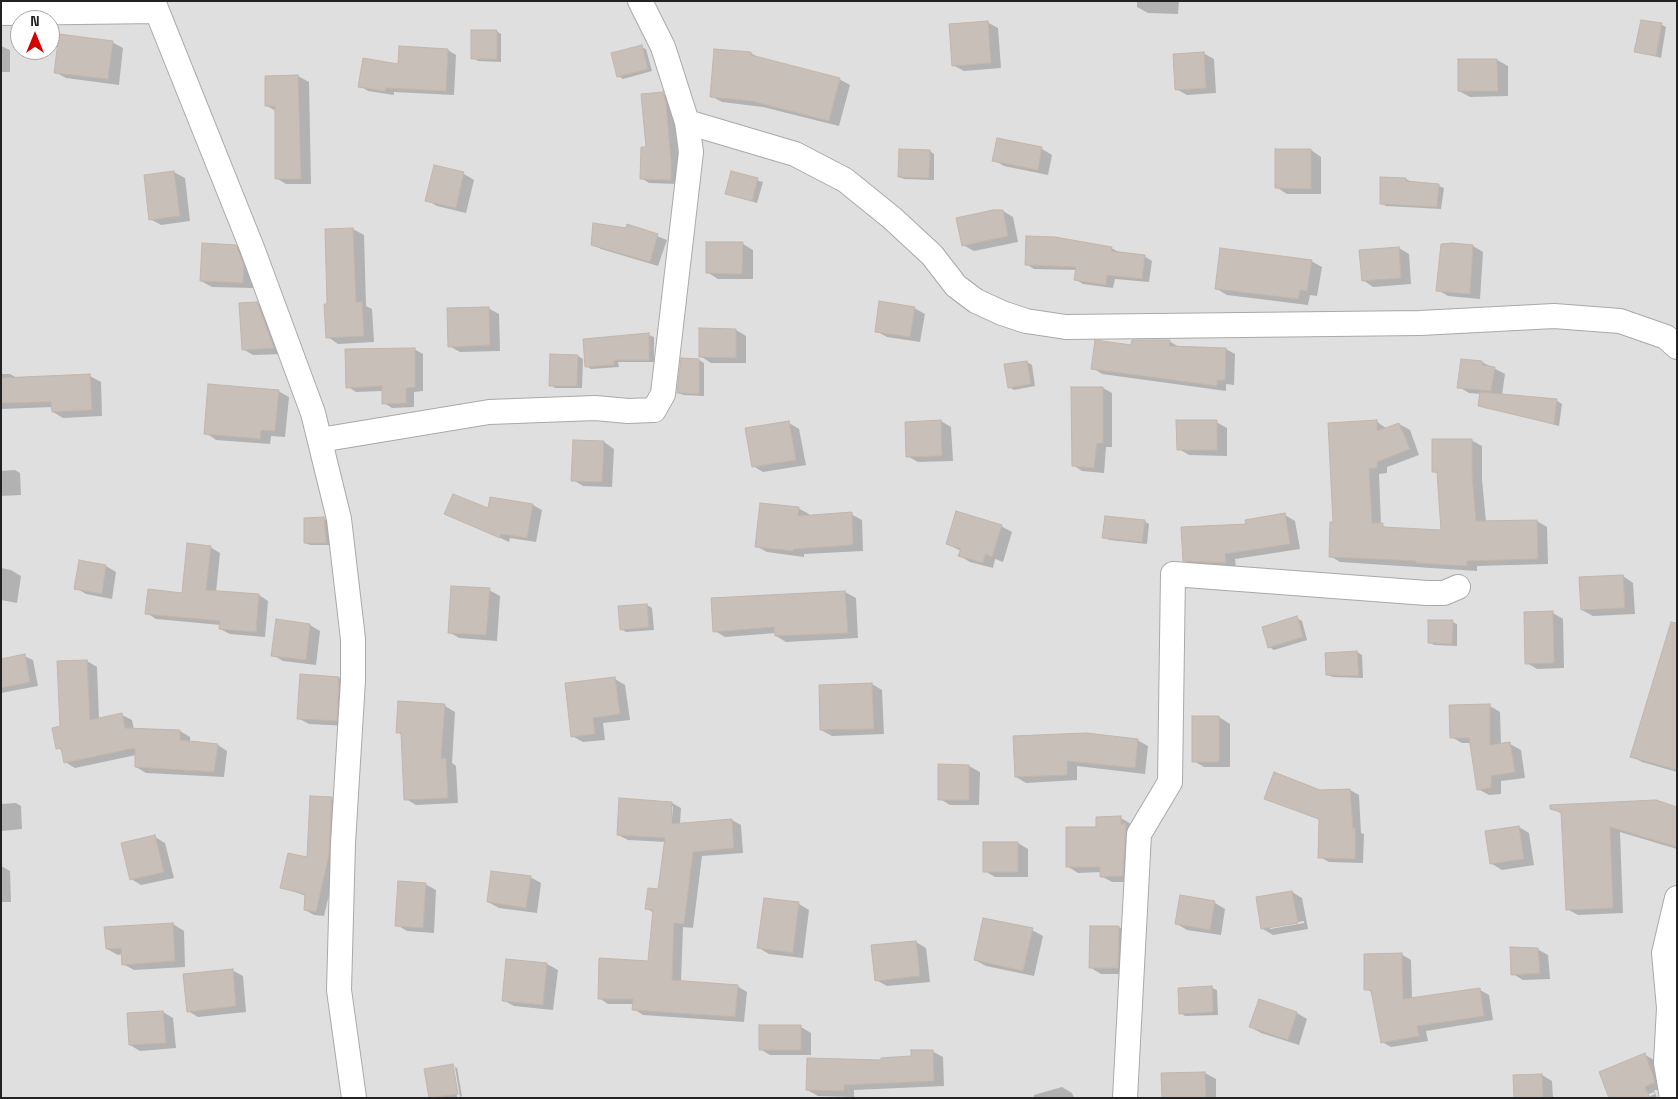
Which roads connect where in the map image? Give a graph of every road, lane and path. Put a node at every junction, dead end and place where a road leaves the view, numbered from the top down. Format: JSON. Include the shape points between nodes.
{"nodes":[{"id":1,"x":640,"y":1,"type":"edge"},
{"id":2,"x":155,"y":6,"type":"edge"},
{"id":3,"x":1,"y":13,"type":"edge"},
{"id":4,"x":687,"y":122,"type":"junction"},
{"id":5,"x":1677,"y":347,"type":"edge"},
{"id":6,"x":320,"y":440,"type":"junction"},
{"id":7,"x":1458,"y":587,"type":"dead end"},
{"id":8,"x":1677,"y":898,"type":"edge"},
{"id":9,"x":354,"y":1098,"type":"edge"},
{"id":10,"x":1125,"y":1098,"type":"edge"},
{"id":11,"x":1672,"y":1098,"type":"edge"}],
"edges":[{"from":1,"to":4,"type":"street","via":[[663,47]]},
{"from":2,"to":3,"type":"street"},
{"from":2,"to":6,"type":"street","via":[[252,248]]},
{"from":4,"to":5,"type":"street","via":[[795,154],[845,180],[932,255],[956,286],[976,301],[1026,321],[1066,327],[1420,322],[1554,316],[1620,321],[1666,337]]},
{"from":4,"to":6,"type":"street","via":[[691,152],[663,394],[654,410],[594,408],[489,412]]},
{"from":6,"to":9,"type":"street","via":[[340,519],[353,639],[338,990]]},
{"from":7,"to":10,"type":"street","via":[[1444,593],[1427,593],[1173,574],[1170,782],[1139,834]]},
{"from":8,"to":11,"type":"street","via":[[1664,953],[1668,1008],[1666,1063]]}]}
